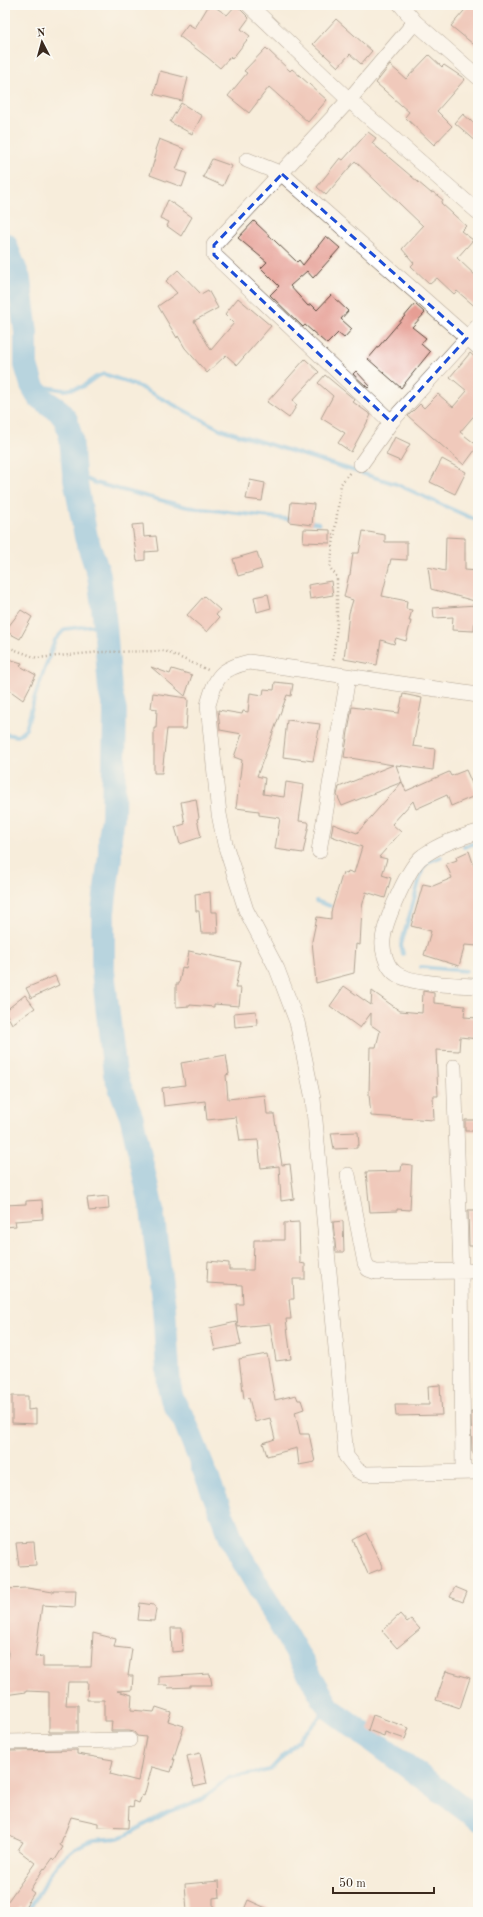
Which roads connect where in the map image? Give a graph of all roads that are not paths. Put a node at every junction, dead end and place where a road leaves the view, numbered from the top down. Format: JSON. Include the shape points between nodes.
{"nodes":[{"id":1,"x":249,"y":5,"type":"edge"},
{"id":2,"x":401,"y":5,"type":"edge"},
{"id":3,"x":415,"y":22,"type":"junction"},
{"id":4,"x":478,"y":77,"type":"edge"},
{"id":5,"x":349,"y":100,"type":"junction"},
{"id":6,"x":247,"y":160,"type":"dead end"},
{"id":7,"x":282,"y":174,"type":"junction"},
{"id":8,"x":478,"y":212,"type":"edge"},
{"id":9,"x":478,"y":326,"type":"edge"},
{"id":10,"x":473,"y":342,"type":"edge"},
{"id":11,"x":391,"y":422,"type":"junction"},
{"id":12,"x":361,"y":464,"type":"road end"},
{"id":13,"x":348,"y":677,"type":"junction"},
{"id":14,"x":478,"y":695,"type":"edge"},
{"id":15,"x":478,"y":832,"type":"edge"},
{"id":16,"x":319,"y":852,"type":"dead end"},
{"id":17,"x":478,"y":986,"type":"edge"},
{"id":18,"x":454,"y":1067,"type":"dead end"},
{"id":19,"x":348,"y":1176,"type":"dead end"},
{"id":20,"x":460,"y":1271,"type":"junction"},
{"id":21,"x":478,"y":1271,"type":"edge"},
{"id":22,"x":471,"y":1471,"type":"edge"},
{"id":23,"x":129,"y":1740,"type":"dead end"},
{"id":24,"x":5,"y":1742,"type":"edge"}],
"edges":[{"from":1,"to":5,"type":"street"},
{"from":2,"to":3,"type":"street"},
{"from":3,"to":4,"type":"street"},
{"from":3,"to":5,"type":"street"},
{"from":5,"to":7,"type":"street"},
{"from":5,"to":8,"type":"street"},
{"from":6,"to":7,"type":"street"},
{"from":7,"to":10,"type":"street"},
{"from":7,"to":11,"type":"street","via":[[214,245],[214,255]]},
{"from":9,"to":10,"type":"street"},
{"from":10,"to":11,"type":"street"},
{"from":11,"to":12,"type":"street"},
{"from":13,"to":14,"type":"street"},
{"from":13,"to":16,"type":"street"},
{"from":13,"to":22,"type":"street","via":[[249,662],[231,667],[219,676],[208,704],[219,814],[225,844],[246,910],[277,969],[297,1022],[313,1099],[346,1456],[357,1470],[365,1474]]},
{"from":15,"to":17,"type":"street","via":[[448,841],[421,857],[408,874],[383,940],[385,958],[393,972],[406,980]]},
{"from":18,"to":20,"type":"street"},
{"from":19,"to":20,"type":"street","via":[[368,1269],[376,1272]]},
{"from":20,"to":21,"type":"street"},
{"from":20,"to":22,"type":"street"},
{"from":23,"to":24,"type":"street"}]}
